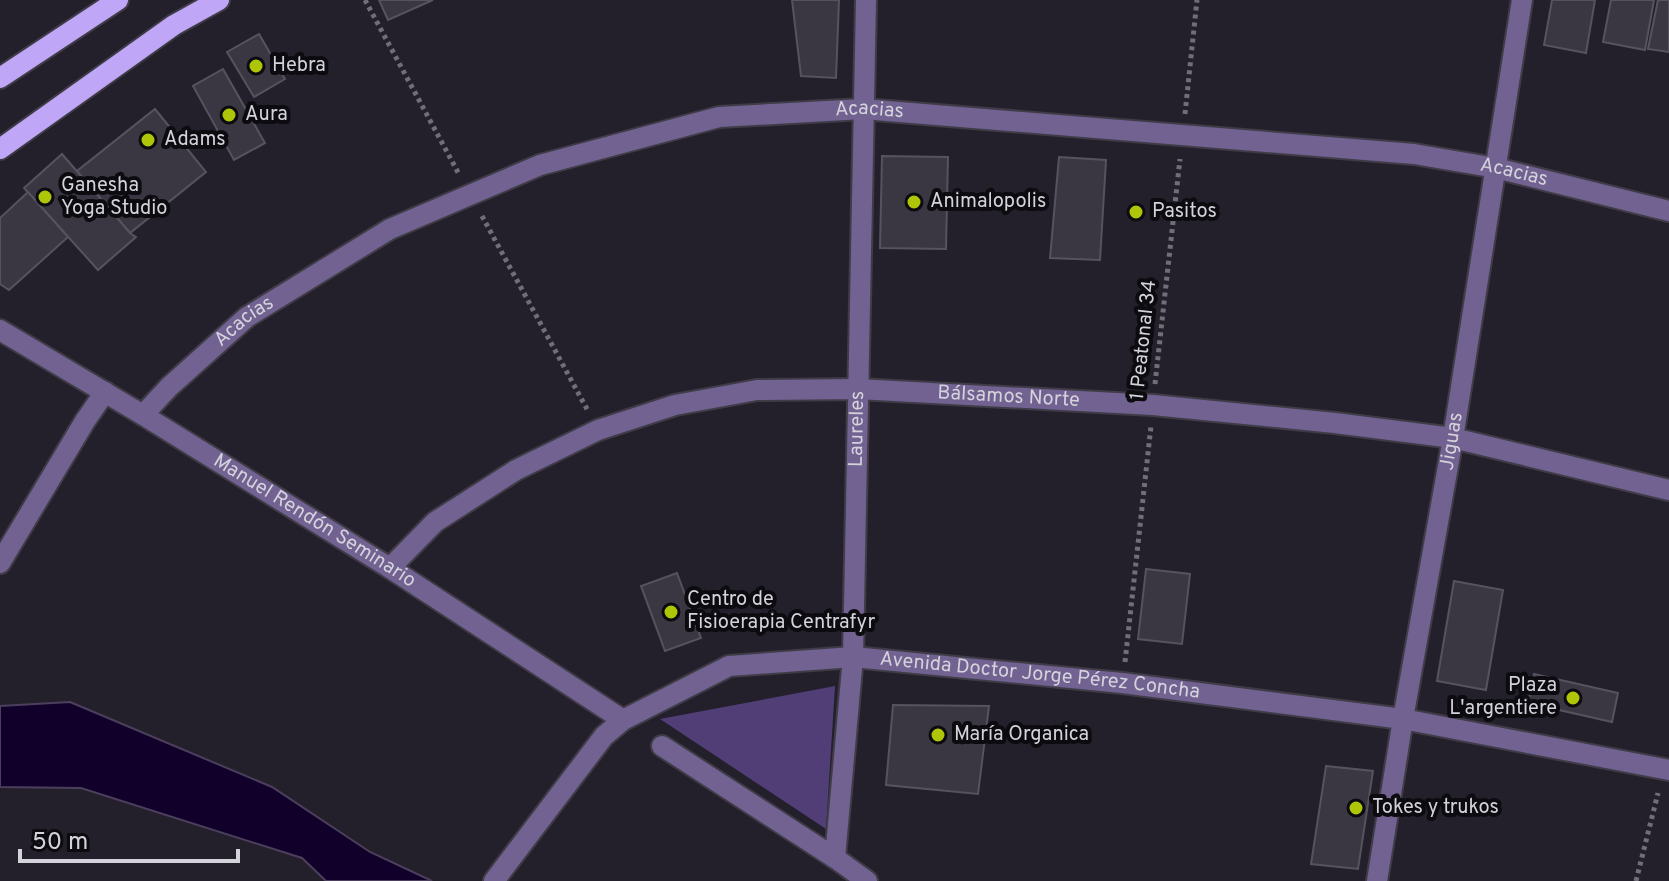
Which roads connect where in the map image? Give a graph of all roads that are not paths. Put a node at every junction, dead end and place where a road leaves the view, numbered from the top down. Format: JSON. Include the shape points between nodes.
{"nodes":[{"id":1,"x":118,"y":0,"type":"edge"},
{"id":2,"x":219,"y":0,"type":"edge"},
{"id":3,"x":866,"y":0,"type":"edge"},
{"id":4,"x":1522,"y":0,"type":"edge"},
{"id":5,"x":0,"y":78,"type":"edge"},
{"id":6,"x":863,"y":109,"type":"junction"},
{"id":7,"x":0,"y":149,"type":"edge"},
{"id":8,"x":1496,"y":168,"type":"junction"},
{"id":9,"x":1669,"y":211,"type":"edge"},
{"id":10,"x":0,"y":330,"type":"edge"},
{"id":11,"x":858,"y":389,"type":"junction"},
{"id":12,"x":105,"y":392,"type":"junction"},
{"id":13,"x":143,"y":415,"type":"junction"},
{"id":14,"x":1453,"y":438,"type":"junction"},
{"id":15,"x":1669,"y":490,"type":"edge"},
{"id":16,"x":0,"y":563,"type":"edge"},
{"id":17,"x":390,"y":568,"type":"junction"},
{"id":18,"x":853,"y":657,"type":"junction"},
{"id":19,"x":1403,"y":719,"type":"junction"},
{"id":20,"x":623,"y":720,"type":"junction"},
{"id":21,"x":662,"y":746,"type":"dead end"},
{"id":22,"x":1667,"y":769,"type":"edge"},
{"id":23,"x":835,"y":858,"type":"junction"},
{"id":24,"x":494,"y":881,"type":"edge"},
{"id":25,"x":867,"y":881,"type":"edge"},
{"id":26,"x":1377,"y":881,"type":"edge"}],
"edges":[{"from":1,"to":5,"type":"main road"},
{"from":2,"to":7,"type":"main road","via":[[174,25]]},
{"from":3,"to":6,"type":"street","name":"Laureles"},
{"from":4,"to":8,"type":"street","name":"Jiguas"},
{"from":6,"to":8,"type":"street","name":"Acacias","via":[[1414,154]]},
{"from":6,"to":11,"type":"street","name":"Laureles"},
{"from":6,"to":13,"type":"street","name":"Acacias","via":[[719,117],[540,165],[470,194],[390,229],[247,317]]},
{"from":8,"to":9,"type":"street","name":"Acacias"},
{"from":8,"to":14,"type":"street","name":"Jiguas"},
{"from":10,"to":12,"type":"street","name":"Manuel Rendón Seminario"},
{"from":11,"to":14,"type":"street","name":"Bálsamos Norte","via":[[1153,405]]},
{"from":11,"to":17,"type":"street","name":"Bálsamos Norte","via":[[757,390],[675,405],[598,430],[516,470],[435,522]]},
{"from":11,"to":18,"type":"street","name":"Laureles"},
{"from":12,"to":13,"type":"street","name":"Manuel Rendón Seminario"},
{"from":12,"to":16,"type":"street"},
{"from":13,"to":17,"type":"street","name":"Manuel Rendón Seminario"},
{"from":14,"to":15,"type":"street","name":"Bálsamos Norte"},
{"from":14,"to":19,"type":"street","name":"Jiguas"},
{"from":17,"to":20,"type":"street","name":"Manuel Rendón Seminario"},
{"from":18,"to":19,"type":"street","name":"Avenida Doctor Jorge Pérez Concha","via":[[1122,683]]},
{"from":18,"to":20,"type":"street","name":"Avenida Doctor Jorge Pérez Concha","via":[[729,666]]},
{"from":18,"to":23,"type":"street","name":"Laureles"},
{"from":19,"to":22,"type":"street","name":"Avenida Doctor Jorge Pérez Concha"},
{"from":19,"to":26,"type":"street","name":"Jiguas"},
{"from":20,"to":24,"type":"street","name":"Avenida Doctor Jorge Pérez Concha","via":[[593,749]]},
{"from":21,"to":23,"type":"street"},
{"from":23,"to":25,"type":"street"}]}
